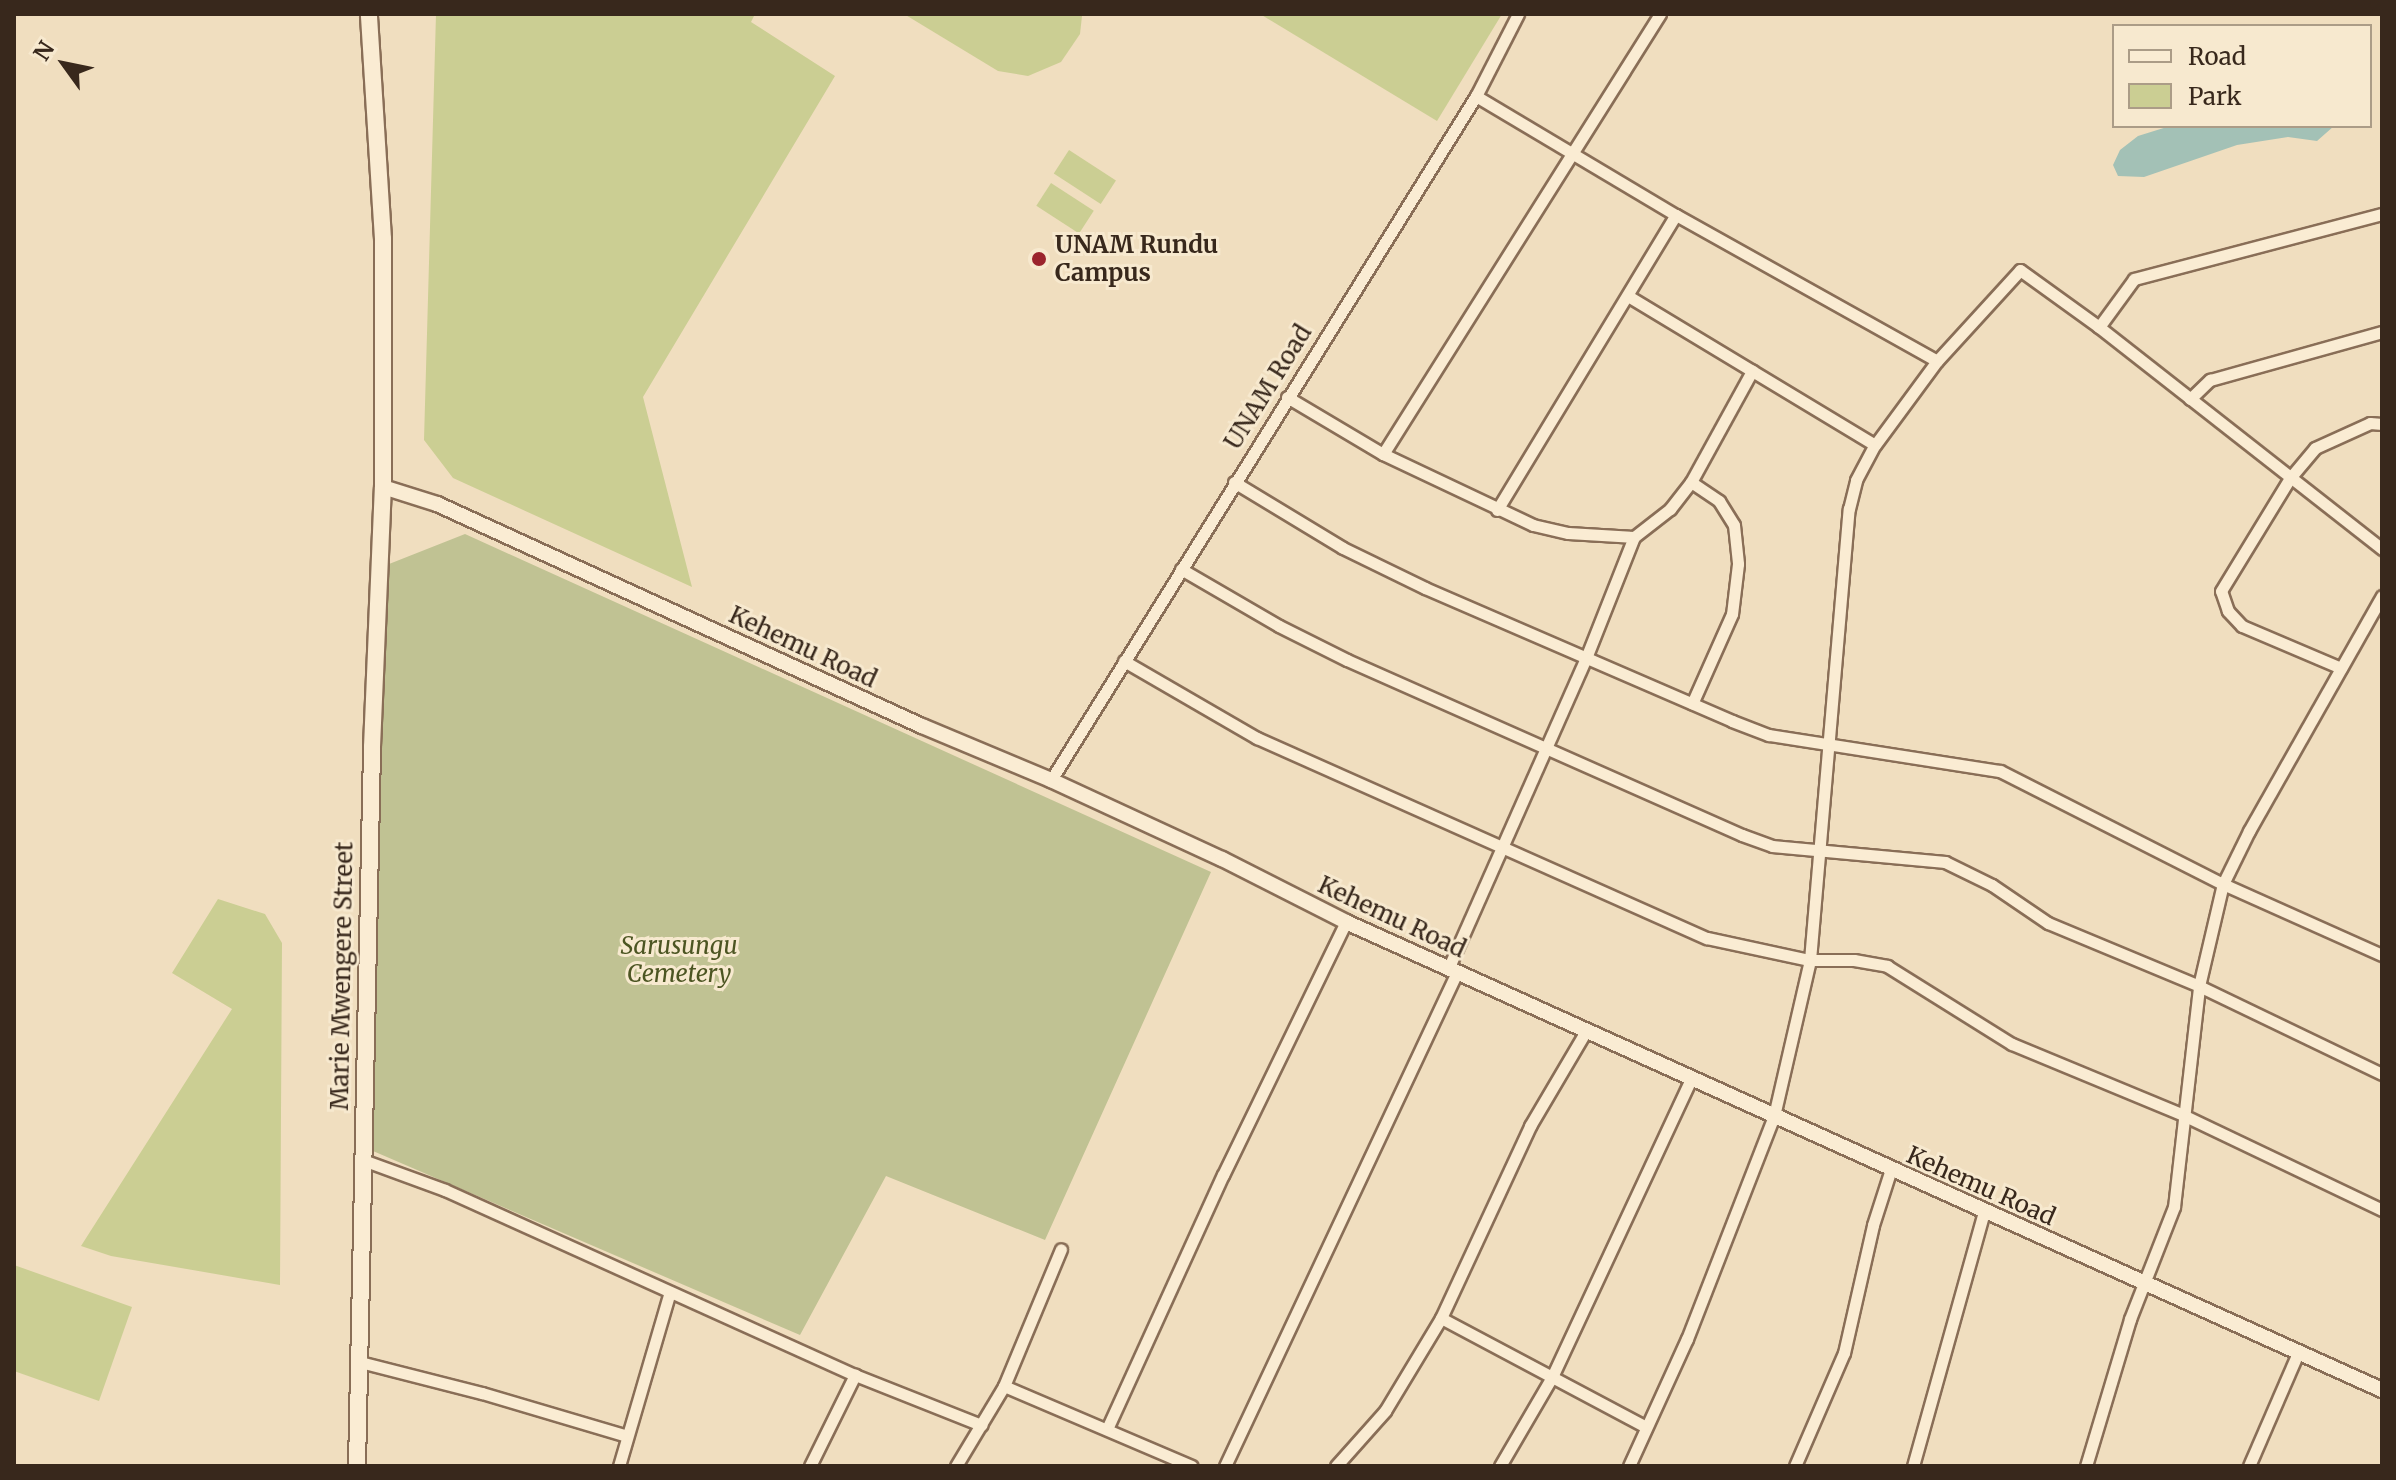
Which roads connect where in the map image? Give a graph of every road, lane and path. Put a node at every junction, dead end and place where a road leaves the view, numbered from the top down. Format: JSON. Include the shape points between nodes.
{"nodes":[{"id":1,"x":369,"y":14,"type":"edge"},
{"id":2,"x":1518,"y":14,"type":"edge"},
{"id":3,"x":1660,"y":14,"type":"edge"},
{"id":4,"x":1476,"y":96,"type":"junction"},
{"id":5,"x":1571,"y":152,"type":"junction"},
{"id":6,"x":2382,"y":214,"type":"edge"},
{"id":7,"x":1676,"y":215,"type":"junction"},
{"id":8,"x":1628,"y":296,"type":"junction"},
{"id":9,"x":2099,"y":327,"type":"junction"},
{"id":10,"x":2382,"y":332,"type":"edge"},
{"id":11,"x":1937,"y":361,"type":"junction"},
{"id":12,"x":1752,"y":371,"type":"junction"},
{"id":13,"x":1287,"y":397,"type":"junction"},
{"id":14,"x":2190,"y":399,"type":"junction"},
{"id":15,"x":2382,"y":424,"type":"edge"},
{"id":16,"x":1875,"y":445,"type":"junction"},
{"id":17,"x":1383,"y":454,"type":"junction"},
{"id":18,"x":2290,"y":478,"type":"junction"},
{"id":19,"x":1234,"y":482,"type":"junction"},
{"id":20,"x":1691,"y":482,"type":"junction"},
{"id":21,"x":383,"y":487,"type":"junction"},
{"id":22,"x":1497,"y":510,"type":"junction"},
{"id":23,"x":1634,"y":537,"type":"junction"},
{"id":24,"x":2382,"y":549,"type":"edge"},
{"id":25,"x":1181,"y":569,"type":"junction"},
{"id":26,"x":2382,"y":596,"type":"edge"},
{"id":27,"x":1586,"y":658,"type":"junction"},
{"id":28,"x":1124,"y":661,"type":"junction"},
{"id":29,"x":2341,"y":668,"type":"junction"},
{"id":30,"x":1692,"y":704,"type":"junction"},
{"id":31,"x":1827,"y":744,"type":"junction"},
{"id":32,"x":1545,"y":748,"type":"junction"},
{"id":33,"x":1051,"y":780,"type":"junction"},
{"id":34,"x":1503,"y":846,"type":"junction"},
{"id":35,"x":1820,"y":849,"type":"junction"},
{"id":36,"x":2223,"y":884,"type":"junction"},
{"id":37,"x":1346,"y":922,"type":"junction"},
{"id":38,"x":2382,"y":955,"type":"edge"},
{"id":39,"x":1810,"y":960,"type":"junction"},
{"id":40,"x":1453,"y":970,"type":"junction"},
{"id":41,"x":2199,"y":986,"type":"junction"},
{"id":42,"x":1586,"y":1031,"type":"junction"},
{"id":43,"x":2382,"y":1074,"type":"edge"},
{"id":44,"x":1691,"y":1079,"type":"junction"},
{"id":45,"x":2183,"y":1115,"type":"junction"},
{"id":46,"x":1774,"y":1116,"type":"junction"},
{"id":47,"x":363,"y":1160,"type":"junction"},
{"id":48,"x":1891,"y":1169,"type":"junction"},
{"id":49,"x":2382,"y":1210,"type":"edge"},
{"id":50,"x":1984,"y":1212,"type":"junction"},
{"id":51,"x":1061,"y":1249,"type":"dead end"},
{"id":52,"x":2144,"y":1283,"type":"junction"},
{"id":53,"x":670,"y":1292,"type":"junction"},
{"id":54,"x":1441,"y":1318,"type":"junction"},
{"id":55,"x":2298,"y":1353,"type":"junction"},
{"id":56,"x":360,"y":1362,"type":"junction"},
{"id":57,"x":855,"y":1375,"type":"junction"},
{"id":58,"x":1552,"y":1377,"type":"junction"},
{"id":59,"x":1004,"y":1386,"type":"junction"},
{"id":60,"x":2382,"y":1390,"type":"edge"},
{"id":61,"x":981,"y":1425,"type":"junction"},
{"id":62,"x":1646,"y":1427,"type":"junction"},
{"id":63,"x":1107,"y":1429,"type":"junction"},
{"id":64,"x":627,"y":1436,"type":"junction"},
{"id":65,"x":1171,"y":1462,"type":"edge"},
{"id":66,"x":357,"y":1466,"type":"edge"},
{"id":67,"x":619,"y":1466,"type":"edge"},
{"id":68,"x":810,"y":1466,"type":"edge"},
{"id":69,"x":956,"y":1466,"type":"edge"},
{"id":70,"x":1192,"y":1466,"type":"edge"},
{"id":71,"x":1225,"y":1466,"type":"edge"},
{"id":72,"x":1336,"y":1466,"type":"edge"},
{"id":73,"x":1500,"y":1466,"type":"edge"},
{"id":74,"x":1629,"y":1466,"type":"edge"},
{"id":75,"x":1795,"y":1466,"type":"edge"},
{"id":76,"x":1913,"y":1466,"type":"edge"},
{"id":77,"x":2086,"y":1466,"type":"edge"},
{"id":78,"x":2249,"y":1466,"type":"edge"}],
"edges":[{"from":1,"to":21,"type":"main road","name":"Marie Mwengere Street","via":[[383,239]]},
{"from":2,"to":4,"type":"street","name":"UNAM Road"},
{"from":3,"to":5,"type":"street"},
{"from":4,"to":5,"type":"street"},
{"from":4,"to":13,"type":"street","name":"UNAM Road"},
{"from":5,"to":7,"type":"street"},
{"from":5,"to":17,"type":"street"},
{"from":6,"to":9,"type":"street","via":[[2134,279]]},
{"from":7,"to":8,"type":"street"},
{"from":7,"to":11,"type":"street"},
{"from":8,"to":12,"type":"street"},
{"from":8,"to":22,"type":"street"},
{"from":9,"to":11,"type":"street","via":[[2020,270]]},
{"from":9,"to":14,"type":"street"},
{"from":10,"to":14,"type":"street","via":[[2210,380]]},
{"from":11,"to":16,"type":"street"},
{"from":12,"to":16,"type":"street"},
{"from":12,"to":20,"type":"street"},
{"from":13,"to":17,"type":"street"},
{"from":13,"to":19,"type":"street","name":"UNAM Road"},
{"from":14,"to":18,"type":"street"},
{"from":15,"to":18,"type":"street","via":[[2370,423],[2315,448]]},
{"from":16,"to":31,"type":"street","via":[[1856,480],[1849,509]]},
{"from":17,"to":22,"type":"street"},
{"from":18,"to":24,"type":"street"},
{"from":18,"to":29,"type":"street","via":[[2221,591],[2228,611],[2242,626]]},
{"from":19,"to":25,"type":"street","name":"UNAM Road"},
{"from":19,"to":27,"type":"street","via":[[1357,555]]},
{"from":20,"to":23,"type":"street","via":[[1670,509]]},
{"from":20,"to":30,"type":"street","via":[[1719,501],[1734,525],[1738,564],[1732,614]]},
{"from":21,"to":33,"type":"street","name":"Kehemu Road","via":[[437,504]]},
{"from":21,"to":47,"type":"main road","name":"Marie Mwengere Street"},
{"from":22,"to":23,"type":"street","via":[[1568,533]]},
{"from":23,"to":27,"type":"street"},
{"from":25,"to":28,"type":"street","name":"UNAM Road"},
{"from":25,"to":32,"type":"street","via":[[1347,660]]},
{"from":26,"to":29,"type":"street"},
{"from":27,"to":30,"type":"street"},
{"from":27,"to":32,"type":"street"},
{"from":28,"to":33,"type":"street","name":"UNAM Road"},
{"from":28,"to":34,"type":"street","via":[[1257,738]]},
{"from":29,"to":36,"type":"street"},
{"from":30,"to":31,"type":"street","via":[[1769,735]]},
{"from":31,"to":35,"type":"street"},
{"from":31,"to":36,"type":"street","via":[[2000,771]]},
{"from":32,"to":34,"type":"street"},
{"from":32,"to":35,"type":"street","via":[[1742,835],[1772,846]]},
{"from":33,"to":37,"type":"street","name":"Kehemu Road"},
{"from":34,"to":39,"type":"street","via":[[1707,938]]},
{"from":34,"to":40,"type":"street"},
{"from":35,"to":39,"type":"street"},
{"from":35,"to":41,"type":"street","via":[[1945,862],[1992,885],[2048,923]]},
{"from":36,"to":38,"type":"street"},
{"from":36,"to":41,"type":"street"},
{"from":37,"to":40,"type":"street","name":"Kehemu Road"},
{"from":37,"to":63,"type":"street"},
{"from":39,"to":45,"type":"street","via":[[1887,966],[2012,1044]]},
{"from":39,"to":46,"type":"street"},
{"from":40,"to":42,"type":"street","name":"Kehemu Road"},
{"from":40,"to":71,"type":"street"},
{"from":41,"to":43,"type":"street"},
{"from":41,"to":45,"type":"street"},
{"from":42,"to":44,"type":"street","name":"Kehemu Road"},
{"from":42,"to":54,"type":"street","via":[[1530,1126]]},
{"from":44,"to":46,"type":"street","name":"Kehemu Road"},
{"from":44,"to":58,"type":"street"},
{"from":45,"to":49,"type":"street"},
{"from":45,"to":52,"type":"street","via":[[2174,1207]]},
{"from":46,"to":48,"type":"street","name":"Kehemu Road"},
{"from":46,"to":62,"type":"street","via":[[1687,1339]]},
{"from":47,"to":53,"type":"street","via":[[445,1190]]},
{"from":47,"to":56,"type":"main road","name":"Marie Mwengere Street"},
{"from":48,"to":50,"type":"street","name":"Kehemu Road"},
{"from":48,"to":75,"type":"street","via":[[1844,1353]]},
{"from":50,"to":52,"type":"street","name":"Kehemu Road"},
{"from":50,"to":76,"type":"street"},
{"from":51,"to":59,"type":"street"},
{"from":52,"to":55,"type":"street","name":"Kehemu Road"},
{"from":52,"to":77,"type":"street"},
{"from":53,"to":57,"type":"street"},
{"from":53,"to":64,"type":"street"},
{"from":54,"to":58,"type":"street"},
{"from":54,"to":72,"type":"street","via":[[1385,1411]]},
{"from":55,"to":60,"type":"street","name":"Kehemu Road"},
{"from":55,"to":78,"type":"street"},
{"from":56,"to":64,"type":"street"},
{"from":56,"to":66,"type":"main road","name":"Marie Mwengere Street"},
{"from":57,"to":61,"type":"street"},
{"from":57,"to":68,"type":"street"},
{"from":58,"to":62,"type":"street"},
{"from":58,"to":73,"type":"street"},
{"from":59,"to":61,"type":"street"},
{"from":59,"to":63,"type":"street"},
{"from":61,"to":69,"type":"street"},
{"from":62,"to":74,"type":"street"},
{"from":63,"to":65,"type":"street"},
{"from":64,"to":67,"type":"street"},
{"from":65,"to":70,"type":"street"}]}
